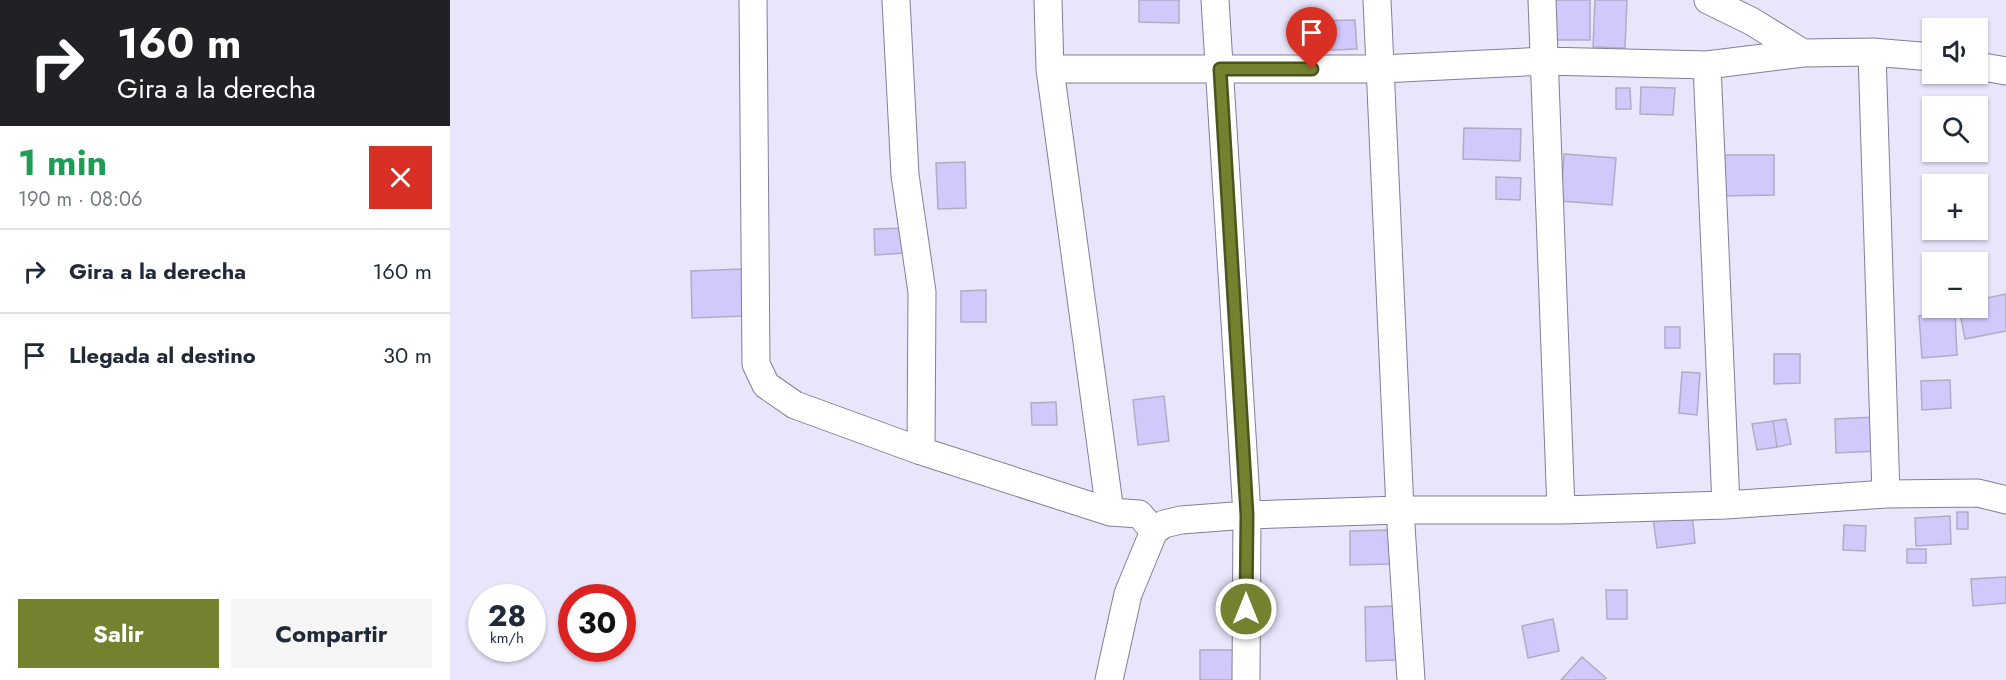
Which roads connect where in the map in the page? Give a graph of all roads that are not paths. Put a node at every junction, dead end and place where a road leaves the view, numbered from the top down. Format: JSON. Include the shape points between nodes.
{"nodes":[{"id":1,"x":753,"y":0,"type":"edge"},
{"id":2,"x":896,"y":0,"type":"edge"},
{"id":3,"x":1048,"y":0,"type":"edge"},
{"id":4,"x":1215,"y":0,"type":"edge"},
{"id":5,"x":1377,"y":0,"type":"edge"},
{"id":6,"x":1542,"y":0,"type":"edge"},
{"id":7,"x":1708,"y":0,"type":"edge"},
{"id":8,"x":1872,"y":52,"type":"junction"},
{"id":9,"x":1803,"y":53,"type":"junction"},
{"id":10,"x":1922,"y":56,"type":"edge"},
{"id":11,"x":1545,"y":60,"type":"junction"},
{"id":12,"x":1707,"y":65,"type":"junction"},
{"id":13,"x":1988,"y":68,"type":"edge"},
{"id":14,"x":1050,"y":69,"type":"junction"},
{"id":15,"x":1220,"y":69,"type":"junction"},
{"id":16,"x":1381,"y":69,"type":"junction"},
{"id":17,"x":2006,"y":71,"type":"edge"},
{"id":18,"x":921,"y":451,"type":"junction"},
{"id":19,"x":1886,"y":494,"type":"junction"},
{"id":20,"x":2006,"y":500,"type":"edge"},
{"id":21,"x":1726,"y":505,"type":"junction"},
{"id":22,"x":1400,"y":510,"type":"junction"},
{"id":23,"x":1561,"y":510,"type":"junction"},
{"id":24,"x":1110,"y":512,"type":"junction"},
{"id":25,"x":1247,"y":515,"type":"junction"},
{"id":26,"x":1154,"y":531,"type":"junction"},
{"id":27,"x":1109,"y":680,"type":"edge"},
{"id":28,"x":1246,"y":680,"type":"edge"},
{"id":29,"x":1410,"y":680,"type":"edge"}],
"edges":[{"from":1,"to":18,"type":"street","via":[[756,364],[766,385],[795,405]]},
{"from":2,"to":18,"type":"street","via":[[905,175],[922,292]]},
{"from":3,"to":14,"type":"street"},
{"from":4,"to":15,"type":"street"},
{"from":5,"to":16,"type":"street"},
{"from":6,"to":11,"type":"street"},
{"from":7,"to":9,"type":"street","via":[[1752,21]]},
{"from":8,"to":9,"type":"street"},
{"from":8,"to":10,"type":"street"},
{"from":8,"to":19,"type":"street"},
{"from":9,"to":12,"type":"street"},
{"from":11,"to":12,"type":"street"},
{"from":11,"to":16,"type":"street"},
{"from":11,"to":23,"type":"street"},
{"from":12,"to":21,"type":"street"},
{"from":13,"to":17,"type":"street"},
{"from":14,"to":15,"type":"street"},
{"from":14,"to":24,"type":"street"},
{"from":15,"to":16,"type":"street"},
{"from":15,"to":25,"type":"street"},
{"from":16,"to":22,"type":"street"},
{"from":18,"to":24,"type":"street"},
{"from":19,"to":20,"type":"street","via":[[1978,493]]},
{"from":19,"to":21,"type":"street"},
{"from":21,"to":23,"type":"street"},
{"from":22,"to":23,"type":"street"},
{"from":22,"to":25,"type":"street"},
{"from":22,"to":29,"type":"street"},
{"from":24,"to":26,"type":"street","via":[[1139,514]]},
{"from":25,"to":26,"type":"street","via":[[1181,520]]},
{"from":25,"to":28,"type":"street"},
{"from":26,"to":27,"type":"street","via":[[1128,594]]}]}
